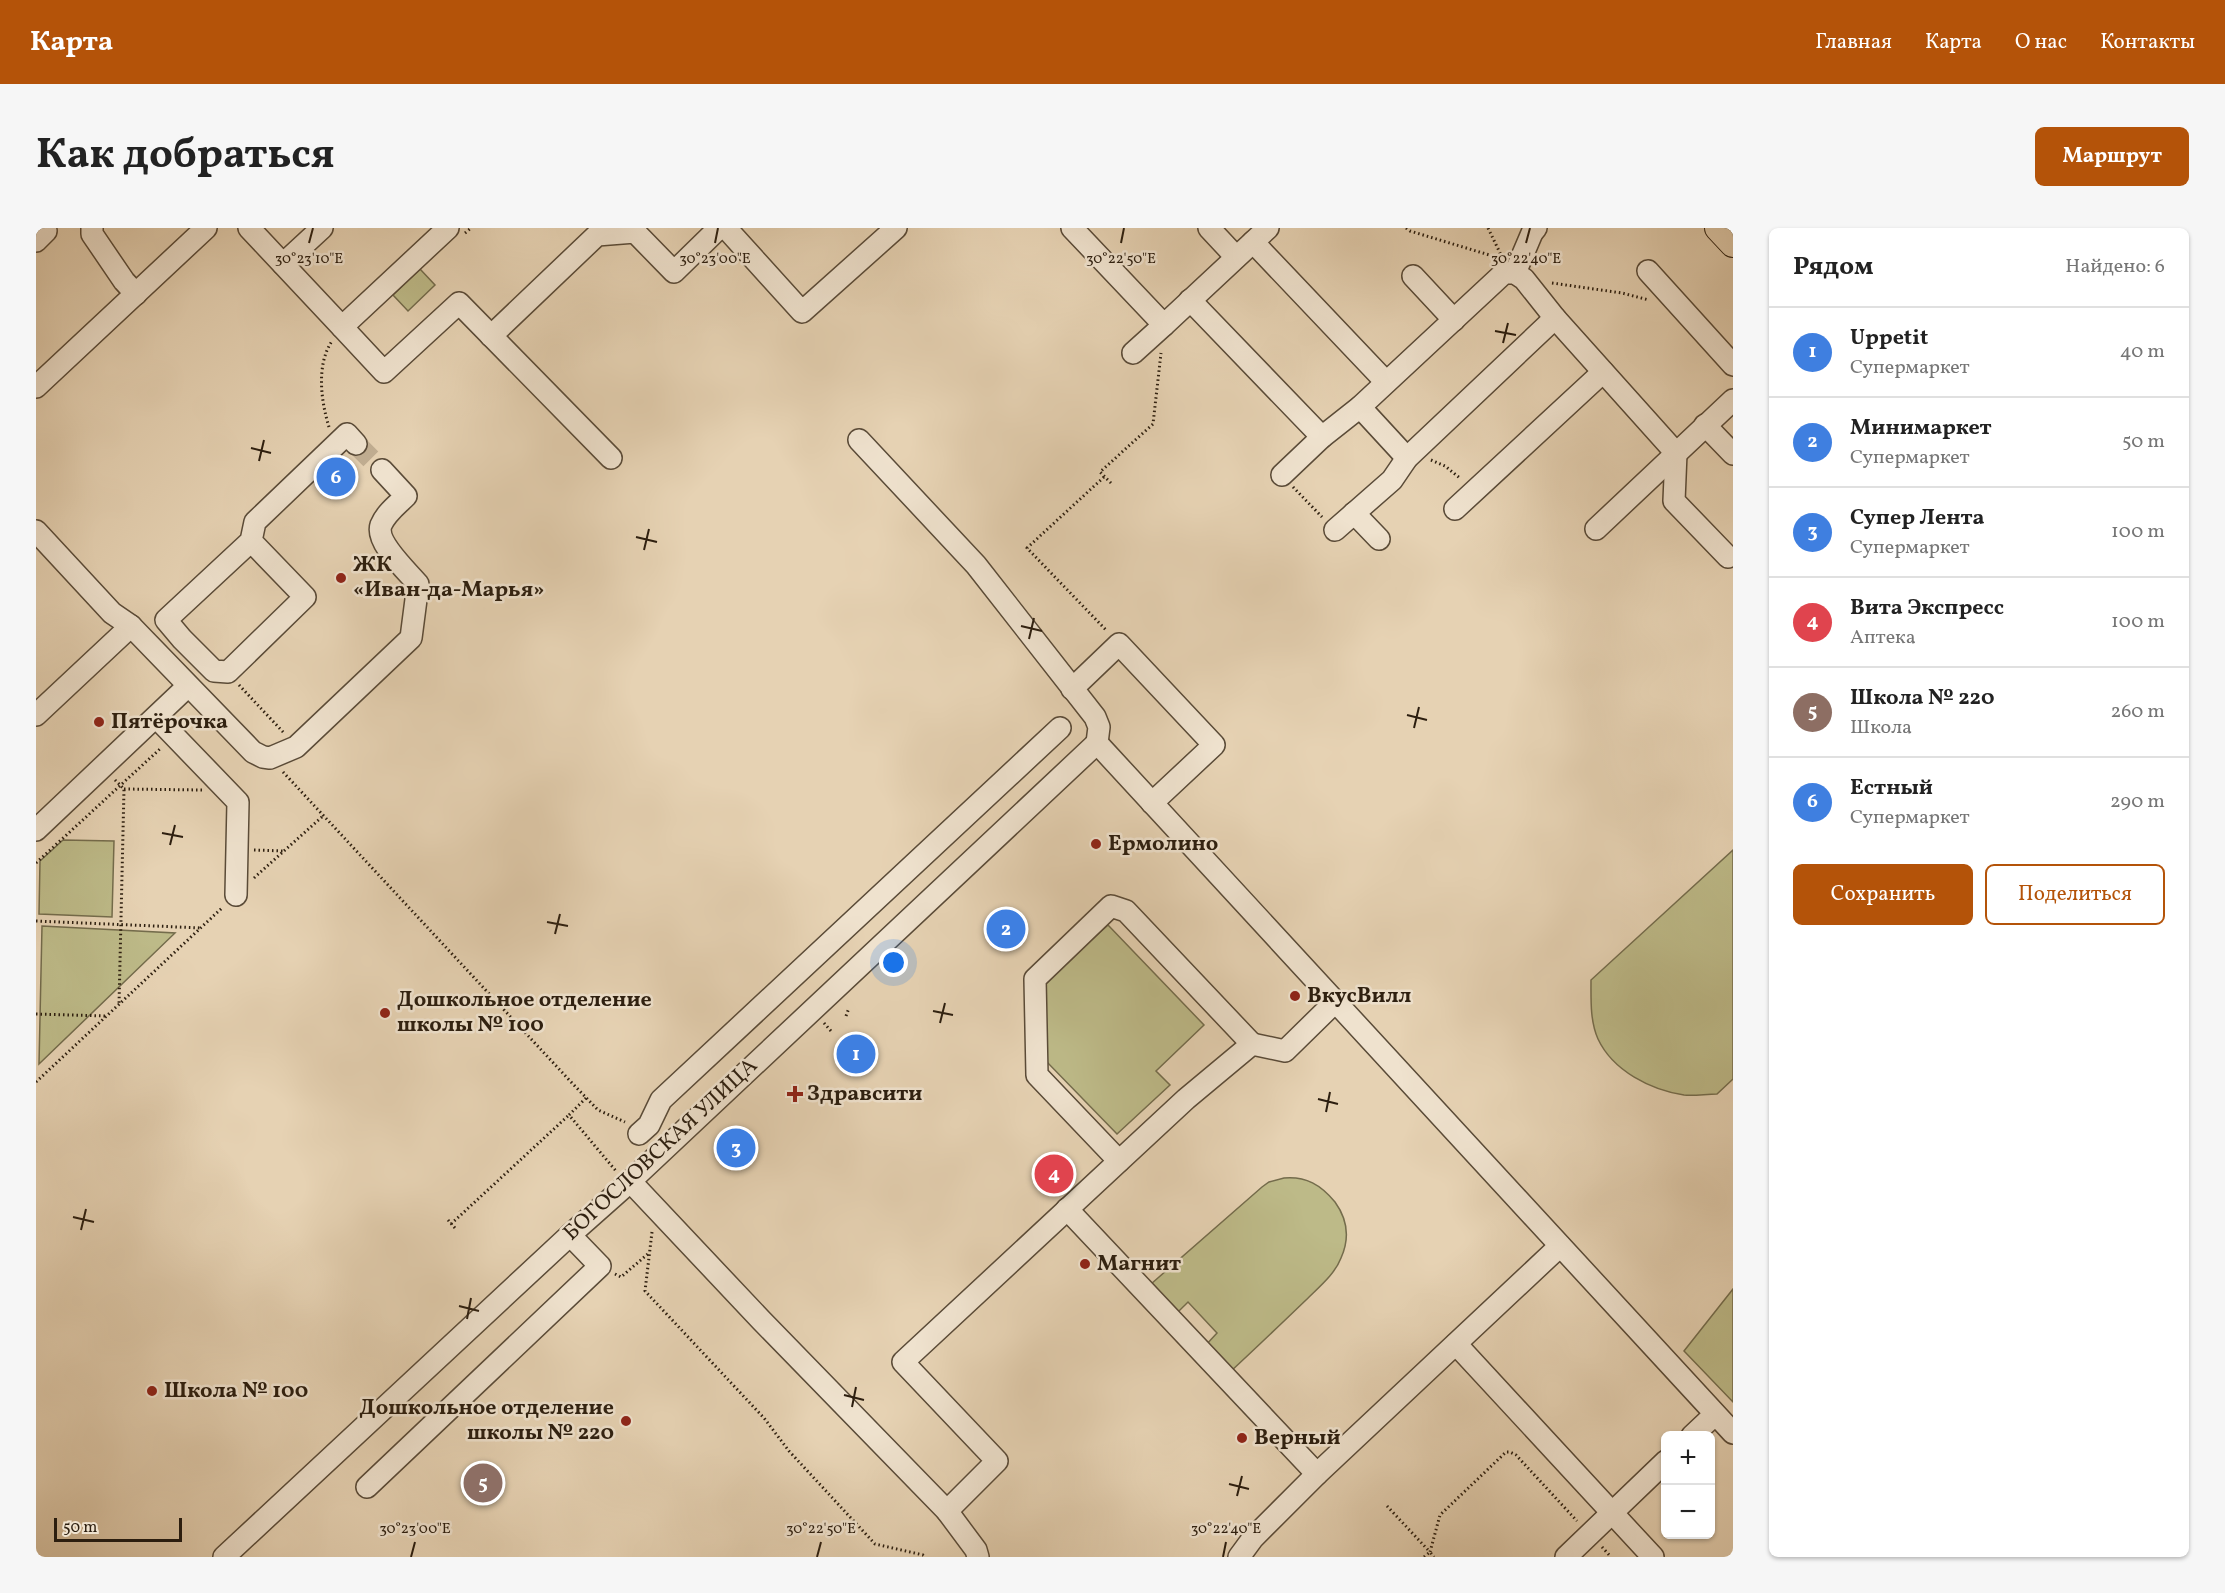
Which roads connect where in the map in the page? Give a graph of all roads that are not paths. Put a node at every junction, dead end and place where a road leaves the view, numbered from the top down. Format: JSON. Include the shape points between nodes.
{"nodes":[{"id":1,"x":92,"y":228,"type":"edge"},
{"id":2,"x":206,"y":228,"type":"edge"},
{"id":3,"x":249,"y":228,"type":"edge"},
{"id":4,"x":322,"y":228,"type":"edge"},
{"id":5,"x":448,"y":228,"type":"edge"},
{"id":6,"x":719,"y":228,"type":"edge"},
{"id":7,"x":726,"y":228,"type":"edge"},
{"id":8,"x":896,"y":228,"type":"edge"},
{"id":9,"x":1072,"y":228,"type":"edge"},
{"id":10,"x":1209,"y":228,"type":"edge"},
{"id":11,"x":1536,"y":228,"type":"edge"},
{"id":12,"x":1718,"y":228,"type":"edge"},
{"id":13,"x":1261,"y":235,"type":"edge"},
{"id":14,"x":1733,"y":244,"type":"edge"},
{"id":15,"x":1236,"y":257,"type":"junction"},
{"id":16,"x":283,"y":264,"type":"junction"},
{"id":17,"x":1648,"y":271,"type":"dead end"},
{"id":18,"x":1413,"y":276,"type":"dead end"},
{"id":19,"x":1520,"y":276,"type":"junction"},
{"id":20,"x":136,"y":294,"type":"junction"},
{"id":21,"x":1190,"y":300,"type":"junction"},
{"id":22,"x":1555,"y":318,"type":"junction"},
{"id":23,"x":1454,"y":320,"type":"junction"},
{"id":24,"x":1164,"y":325,"type":"junction"},
{"id":25,"x":342,"y":327,"type":"junction"},
{"id":26,"x":491,"y":336,"type":"junction"},
{"id":27,"x":1133,"y":352,"type":"dead end"},
{"id":28,"x":1733,"y":365,"type":"edge"},
{"id":29,"x":1603,"y":372,"type":"junction"},
{"id":30,"x":1386,"y":382,"type":"junction"},
{"id":31,"x":36,"y":387,"type":"edge"},
{"id":32,"x":1733,"y":400,"type":"edge"},
{"id":33,"x":1360,"y":407,"type":"junction"},
{"id":34,"x":1706,"y":425,"type":"junction"},
{"id":35,"x":1322,"y":437,"type":"junction"},
{"id":36,"x":859,"y":440,"type":"dead end"},
{"id":37,"x":346,"y":445,"type":"road end"},
{"id":38,"x":1676,"y":453,"type":"junction"},
{"id":39,"x":1733,"y":454,"type":"edge"},
{"id":40,"x":1410,"y":455,"type":"junction"},
{"id":41,"x":611,"y":458,"type":"dead end"},
{"id":42,"x":381,"y":470,"type":"tunnel mouth"},
{"id":43,"x":1282,"y":475,"type":"road end"},
{"id":44,"x":1455,"y":509,"type":"dead end"},
{"id":45,"x":1354,"y":513,"type":"junction"},
{"id":46,"x":36,"y":516,"type":"edge"},
{"id":47,"x":1596,"y":529,"type":"dead end"},
{"id":48,"x":1335,"y":530,"type":"road end"},
{"id":49,"x":36,"y":531,"type":"edge"},
{"id":50,"x":1378,"y":539,"type":"dead end"},
{"id":51,"x":251,"y":541,"type":"junction"},
{"id":52,"x":1728,"y":557,"type":"dead end"},
{"id":53,"x":130,"y":626,"type":"junction"},
{"id":54,"x":182,"y":639,"type":"junction"},
{"id":55,"x":161,"y":658,"type":"junction"},
{"id":56,"x":188,"y":686,"type":"junction"},
{"id":57,"x":1072,"y":689,"type":"junction"},
{"id":58,"x":36,"y":715,"type":"edge"},
{"id":59,"x":157,"y":718,"type":"junction"},
{"id":60,"x":1060,"y":728,"type":"dead end"},
{"id":61,"x":1097,"y":743,"type":"junction"},
{"id":62,"x":1152,"y":803,"type":"junction"},
{"id":63,"x":36,"y":830,"type":"edge"},
{"id":64,"x":236,"y":895,"type":"road end"},
{"id":65,"x":1336,"y":1001,"type":"junction"},
{"id":66,"x":1252,"y":1044,"type":"junction"},
{"id":67,"x":639,"y":1134,"type":"road end"},
{"id":68,"x":1119,"y":1161,"type":"junction"},
{"id":69,"x":625,"y":1178,"type":"junction"},
{"id":70,"x":1067,"y":1209,"type":"junction"},
{"id":71,"x":570,"y":1235,"type":"junction"},
{"id":72,"x":1560,"y":1246,"type":"junction"},
{"id":73,"x":1456,"y":1344,"type":"junction"},
{"id":74,"x":1709,"y":1420,"type":"dead end"},
{"id":75,"x":1697,"y":1431,"type":"edge"},
{"id":76,"x":1733,"y":1433,"type":"edge"},
{"id":77,"x":1661,"y":1465,"type":"edge"},
{"id":78,"x":1317,"y":1474,"type":"junction"},
{"id":79,"x":367,"y":1487,"type":"dead end"},
{"id":80,"x":947,"y":1511,"type":"junction"},
{"id":81,"x":1612,"y":1512,"type":"junction"},
{"id":82,"x":224,"y":1557,"type":"edge"},
{"id":83,"x":978,"y":1557,"type":"edge"},
{"id":84,"x":1239,"y":1557,"type":"edge"},
{"id":85,"x":1566,"y":1557,"type":"edge"},
{"id":86,"x":1653,"y":1557,"type":"edge"}],
"edges":[{"from":1,"to":20,"type":"street","via":[[92,234]]},
{"from":2,"to":20,"type":"street"},
{"from":3,"to":16,"type":"street"},
{"from":4,"to":16,"type":"street"},
{"from":5,"to":25,"type":"street"},
{"from":6,"to":26,"type":"street","via":[[674,273],[635,232],[597,236]]},
{"from":7,"to":8,"type":"street","via":[[802,312]]},
{"from":9,"to":24,"type":"street"},
{"from":10,"to":15,"type":"street"},
{"from":11,"to":19,"type":"street"},
{"from":12,"to":14,"type":"main road"},
{"from":13,"to":15,"type":"street"},
{"from":13,"to":30,"type":"street"},
{"from":15,"to":21,"type":"street"},
{"from":16,"to":25,"type":"street"},
{"from":17,"to":28,"type":"street"},
{"from":18,"to":23,"type":"street"},
{"from":19,"to":22,"type":"street"},
{"from":19,"to":23,"type":"street","via":[[1504,273]]},
{"from":20,"to":31,"type":"street"},
{"from":21,"to":24,"type":"street"},
{"from":21,"to":35,"type":"street"},
{"from":22,"to":29,"type":"street"},
{"from":22,"to":40,"type":"street"},
{"from":23,"to":30,"type":"street"},
{"from":24,"to":27,"type":"street"},
{"from":25,"to":26,"type":"street","via":[[384,372],[459,303]]},
{"from":26,"to":41,"type":"street"},
{"from":29,"to":38,"type":"street"},
{"from":29,"to":44,"type":"street"},
{"from":30,"to":33,"type":"street"},
{"from":32,"to":34,"type":"street"},
{"from":33,"to":35,"type":"street"},
{"from":33,"to":40,"type":"street"},
{"from":34,"to":38,"type":"street"},
{"from":34,"to":39,"type":"street"},
{"from":35,"to":43,"type":"street"},
{"from":36,"to":57,"type":"street","via":[[976,565]]},
{"from":37,"to":51,"type":"street","via":[[255,522]]},
{"from":38,"to":47,"type":"street"},
{"from":38,"to":52,"type":"street","via":[[1674,501]]},
{"from":40,"to":45,"type":"street","via":[[1392,480]]},
{"from":42,"to":56,"type":"street","via":[[406,496],[380,527],[382,540],[418,584],[411,638],[296,747],[270,758],[253,752]]},
{"from":45,"to":48,"type":"street"},
{"from":45,"to":50,"type":"street"},
{"from":46,"to":53,"type":"street","via":[[119,605]]},
{"from":49,"to":53,"type":"street","via":[[112,613]]},
{"from":51,"to":54,"type":"street","via":[[166,620]]},
{"from":51,"to":54,"type":"street","via":[[305,597],[228,672],[214,671]]},
{"from":53,"to":55,"type":"street"},
{"from":53,"to":58,"type":"street"},
{"from":54,"to":55,"type":"street"},
{"from":55,"to":56,"type":"street"},
{"from":56,"to":59,"type":"street"},
{"from":57,"to":61,"type":"street","via":[[1095,717],[1100,728]]},
{"from":57,"to":62,"type":"street","via":[[1119,644],[1218,750]]},
{"from":59,"to":63,"type":"street"},
{"from":59,"to":64,"type":"street","via":[[238,802]]},
{"from":60,"to":67,"type":"street","via":[[661,1100],[649,1125]]},
{"from":61,"to":62,"type":"street"},
{"from":61,"to":69,"type":"street","name":"БОГОСЛОВСКАЯ УЛИЦА"},
{"from":62,"to":65,"type":"street"},
{"from":65,"to":66,"type":"street","via":[[1285,1051]]},
{"from":65,"to":72,"type":"street"},
{"from":66,"to":68,"type":"street"},
{"from":66,"to":68,"type":"street","via":[[1126,911],[1111,906],[1035,979],[1037,1075]]},
{"from":68,"to":70,"type":"street"},
{"from":69,"to":71,"type":"street","name":"БОГОСЛОВСКАЯ УЛИЦА"},
{"from":69,"to":80,"type":"street"},
{"from":70,"to":78,"type":"street"},
{"from":70,"to":80,"type":"street","via":[[903,1362],[997,1461]]},
{"from":71,"to":79,"type":"street","via":[[600,1266]]},
{"from":71,"to":82,"type":"street","name":"БОГОСЛОВСКАЯ УЛИЦА"},
{"from":72,"to":73,"type":"street"},
{"from":72,"to":76,"type":"street"},
{"from":73,"to":78,"type":"street"},
{"from":73,"to":81,"type":"street"},
{"from":74,"to":75,"type":"street"},
{"from":77,"to":81,"type":"street"},
{"from":78,"to":84,"type":"street"},
{"from":80,"to":83,"type":"street"},
{"from":81,"to":85,"type":"street"},
{"from":81,"to":86,"type":"street"}]}
